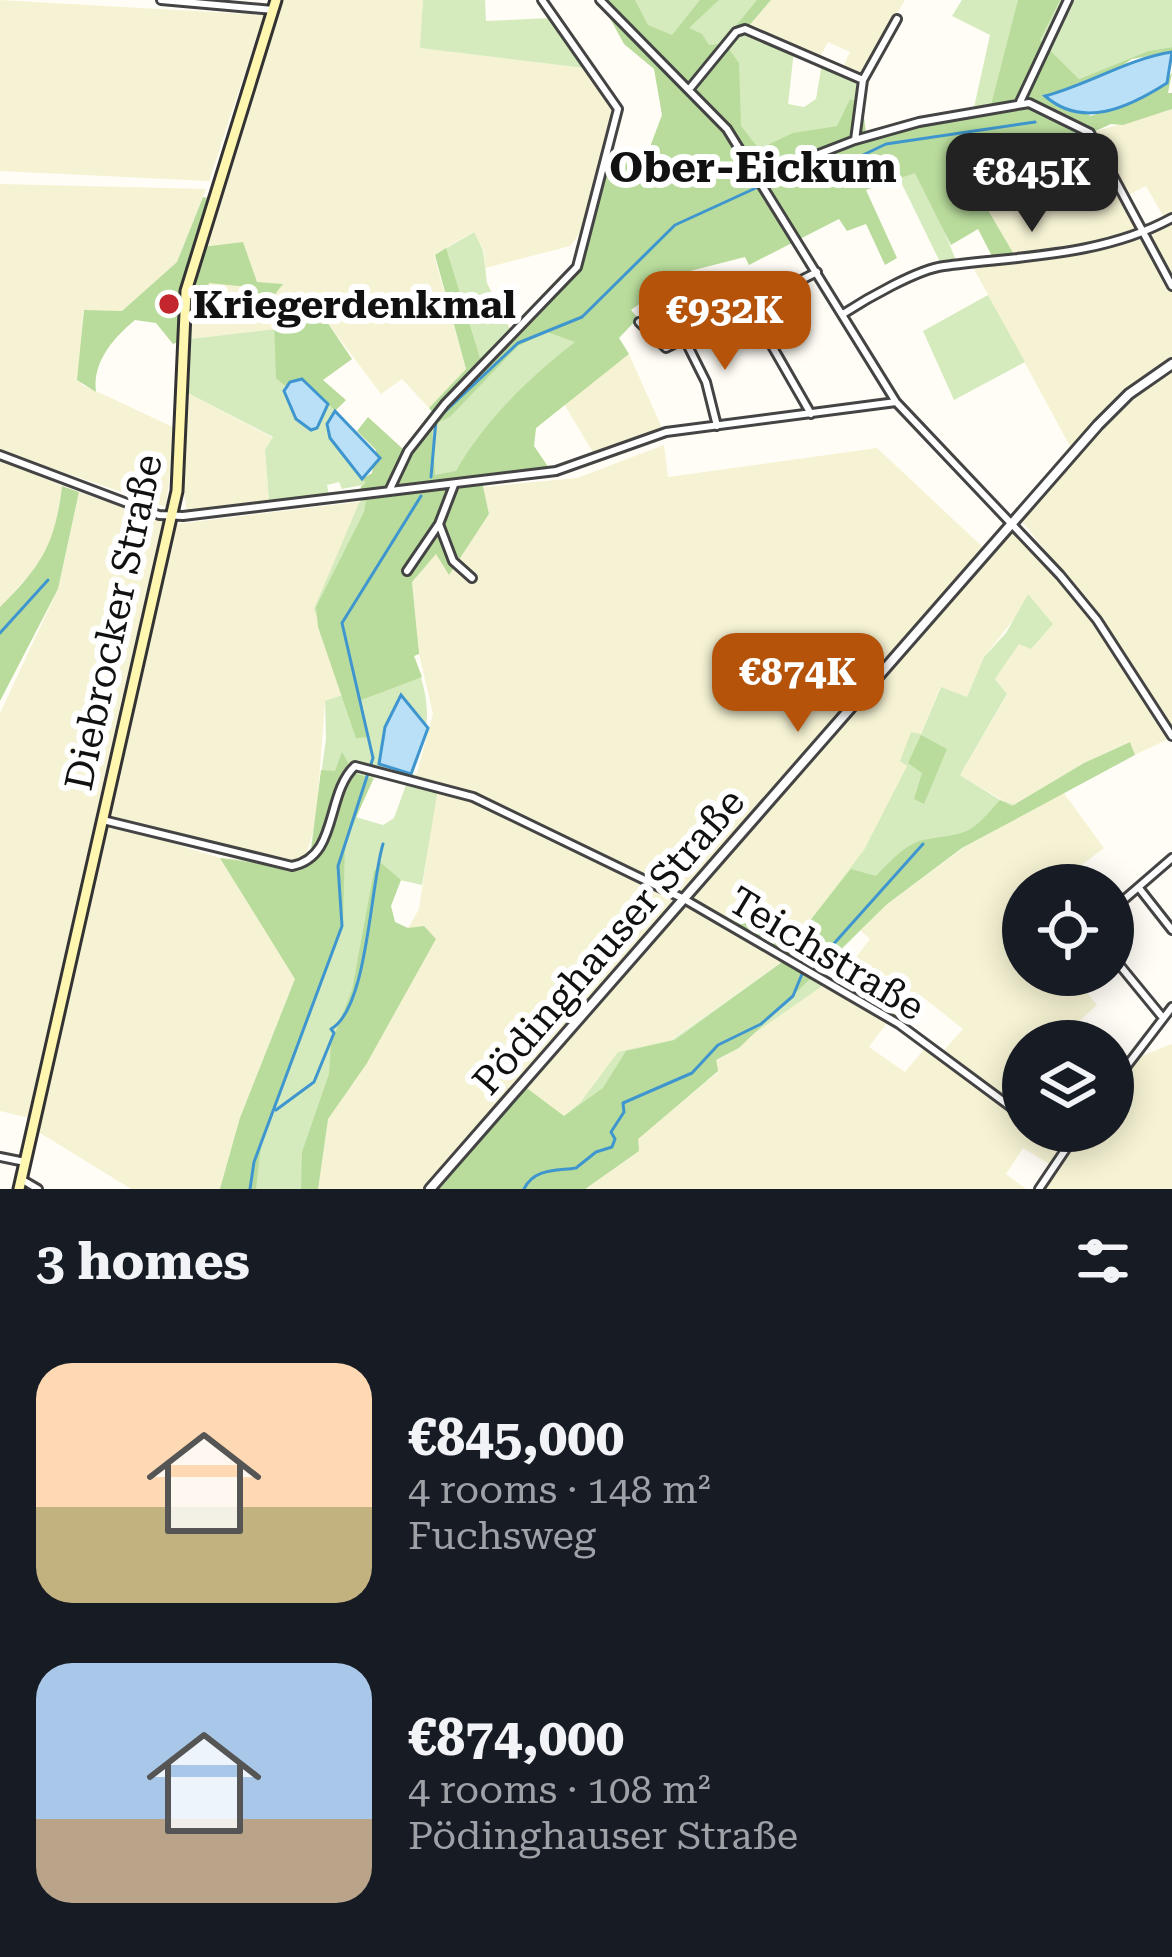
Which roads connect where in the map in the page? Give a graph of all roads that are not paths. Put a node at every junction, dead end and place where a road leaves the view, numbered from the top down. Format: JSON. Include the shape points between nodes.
{"nodes":[{"id":1,"x":161,"y":0,"type":"edge"},
{"id":2,"x":542,"y":0,"type":"edge"},
{"id":3,"x":600,"y":0,"type":"edge"},
{"id":4,"x":1068,"y":0,"type":"edge"},
{"id":5,"x":274,"y":5,"type":"edge"},
{"id":6,"x":897,"y":19,"type":"dead end"},
{"id":7,"x":863,"y":80,"type":"junction"},
{"id":8,"x":691,"y":88,"type":"junction"},
{"id":9,"x":1020,"y":102,"type":"junction"},
{"id":10,"x":855,"y":140,"type":"junction"},
{"id":11,"x":759,"y":177,"type":"junction"},
{"id":12,"x":1172,"y":218,"type":"edge"},
{"id":13,"x":1143,"y":234,"type":"junction"},
{"id":14,"x":817,"y":272,"type":"junction"},
{"id":15,"x":1172,"y":286,"type":"edge"},
{"id":16,"x":748,"y":304,"type":"junction"},
{"id":17,"x":843,"y":314,"type":"junction"},
{"id":18,"x":639,"y":322,"type":"dead end"},
{"id":19,"x":684,"y":338,"type":"junction"},
{"id":20,"x":1172,"y":364,"type":"edge"},
{"id":21,"x":896,"y":402,"type":"junction"},
{"id":22,"x":811,"y":414,"type":"junction"},
{"id":23,"x":717,"y":426,"type":"junction"},
{"id":24,"x":0,"y":455,"type":"edge"},
{"id":25,"x":454,"y":484,"type":"junction"},
{"id":26,"x":389,"y":492,"type":"junction"},
{"id":27,"x":172,"y":516,"type":"junction"},
{"id":28,"x":1013,"y":521,"type":"junction"},
{"id":29,"x":439,"y":524,"type":"junction"},
{"id":30,"x":407,"y":571,"type":"dead end"},
{"id":31,"x":472,"y":578,"type":"dead end"},
{"id":32,"x":1171,"y":735,"type":"edge"},
{"id":33,"x":103,"y":820,"type":"junction"},
{"id":34,"x":1172,"y":858,"type":"edge"},
{"id":35,"x":1139,"y":888,"type":"junction"},
{"id":36,"x":1134,"y":892,"type":"edge"},
{"id":37,"x":684,"y":899,"type":"junction"},
{"id":38,"x":1172,"y":930,"type":"edge"},
{"id":39,"x":1134,"y":983,"type":"edge"},
{"id":40,"x":1172,"y":1007,"type":"edge"},
{"id":41,"x":1163,"y":1018,"type":"junction"},
{"id":42,"x":1134,"y":1056,"type":"edge"},
{"id":43,"x":1002,"y":1100,"type":"edge"},
{"id":44,"x":1063,"y":1152,"type":"edge"},
{"id":45,"x":0,"y":1156,"type":"edge"},
{"id":46,"x":25,"y":1162,"type":"junction"},
{"id":47,"x":20,"y":1184,"type":"edge"},
{"id":48,"x":38,"y":1189,"type":"edge"},
{"id":49,"x":430,"y":1189,"type":"edge"},
{"id":50,"x":1039,"y":1189,"type":"edge"}],
"edges":[{"from":1,"to":5,"type":"street"},
{"from":2,"to":26,"type":"street","via":[[618,109],[577,267],[424,430]]},
{"from":3,"to":8,"type":"street"},
{"from":4,"to":9,"type":"street"},
{"from":5,"to":27,"type":"main road","name":"Diebrocker Straße","via":[[187,291]]},
{"from":6,"to":7,"type":"street"},
{"from":7,"to":8,"type":"street","via":[[746,28]]},
{"from":7,"to":10,"type":"street"},
{"from":8,"to":11,"type":"street"},
{"from":9,"to":10,"type":"street"},
{"from":9,"to":13,"type":"street","via":[[1087,129]]},
{"from":10,"to":11,"type":"street"},
{"from":11,"to":14,"type":"street"},
{"from":12,"to":13,"type":"street"},
{"from":13,"to":15,"type":"street"},
{"from":13,"to":17,"type":"street","via":[[941,266]]},
{"from":14,"to":16,"type":"street"},
{"from":14,"to":17,"type":"street"},
{"from":16,"to":19,"type":"street"},
{"from":16,"to":22,"type":"street"},
{"from":17,"to":21,"type":"street"},
{"from":18,"to":19,"type":"street","via":[[663,348]]},
{"from":19,"to":23,"type":"street"},
{"from":20,"to":28,"type":"street","name":"Pödinghauser Straße","via":[[1112,409]]},
{"from":21,"to":22,"type":"street"},
{"from":21,"to":28,"type":"street"},
{"from":22,"to":23,"type":"street"},
{"from":23,"to":25,"type":"street","via":[[662,434],[566,470]]},
{"from":24,"to":27,"type":"street"},
{"from":25,"to":26,"type":"street"},
{"from":25,"to":29,"type":"street"},
{"from":26,"to":27,"type":"street"},
{"from":27,"to":33,"type":"main road","name":"Diebrocker Straße"},
{"from":28,"to":32,"type":"street","via":[[1099,623]]},
{"from":28,"to":37,"type":"street","name":"Pödinghauser Straße"},
{"from":29,"to":30,"type":"street"},
{"from":29,"to":31,"type":"street","via":[[453,561]]},
{"from":33,"to":37,"type":"street","name":"Teichstraße","via":[[277,865],[305,864],[320,848],[345,776],[370,766],[473,797]]},
{"from":33,"to":46,"type":"main road","name":"Diebrocker Straße"},
{"from":34,"to":35,"type":"street"},
{"from":35,"to":36,"type":"street"},
{"from":35,"to":38,"type":"street"},
{"from":37,"to":43,"type":"street","name":"Teichstraße","via":[[899,1024]]},
{"from":37,"to":49,"type":"street","name":"Pödinghauser Straße"},
{"from":39,"to":41,"type":"street"},
{"from":40,"to":41,"type":"street"},
{"from":41,"to":42,"type":"street"},
{"from":44,"to":50,"type":"street"},
{"from":45,"to":46,"type":"street"},
{"from":46,"to":47,"type":"main road","name":"Diebrocker Straße"},
{"from":47,"to":48,"type":"street"}]}
